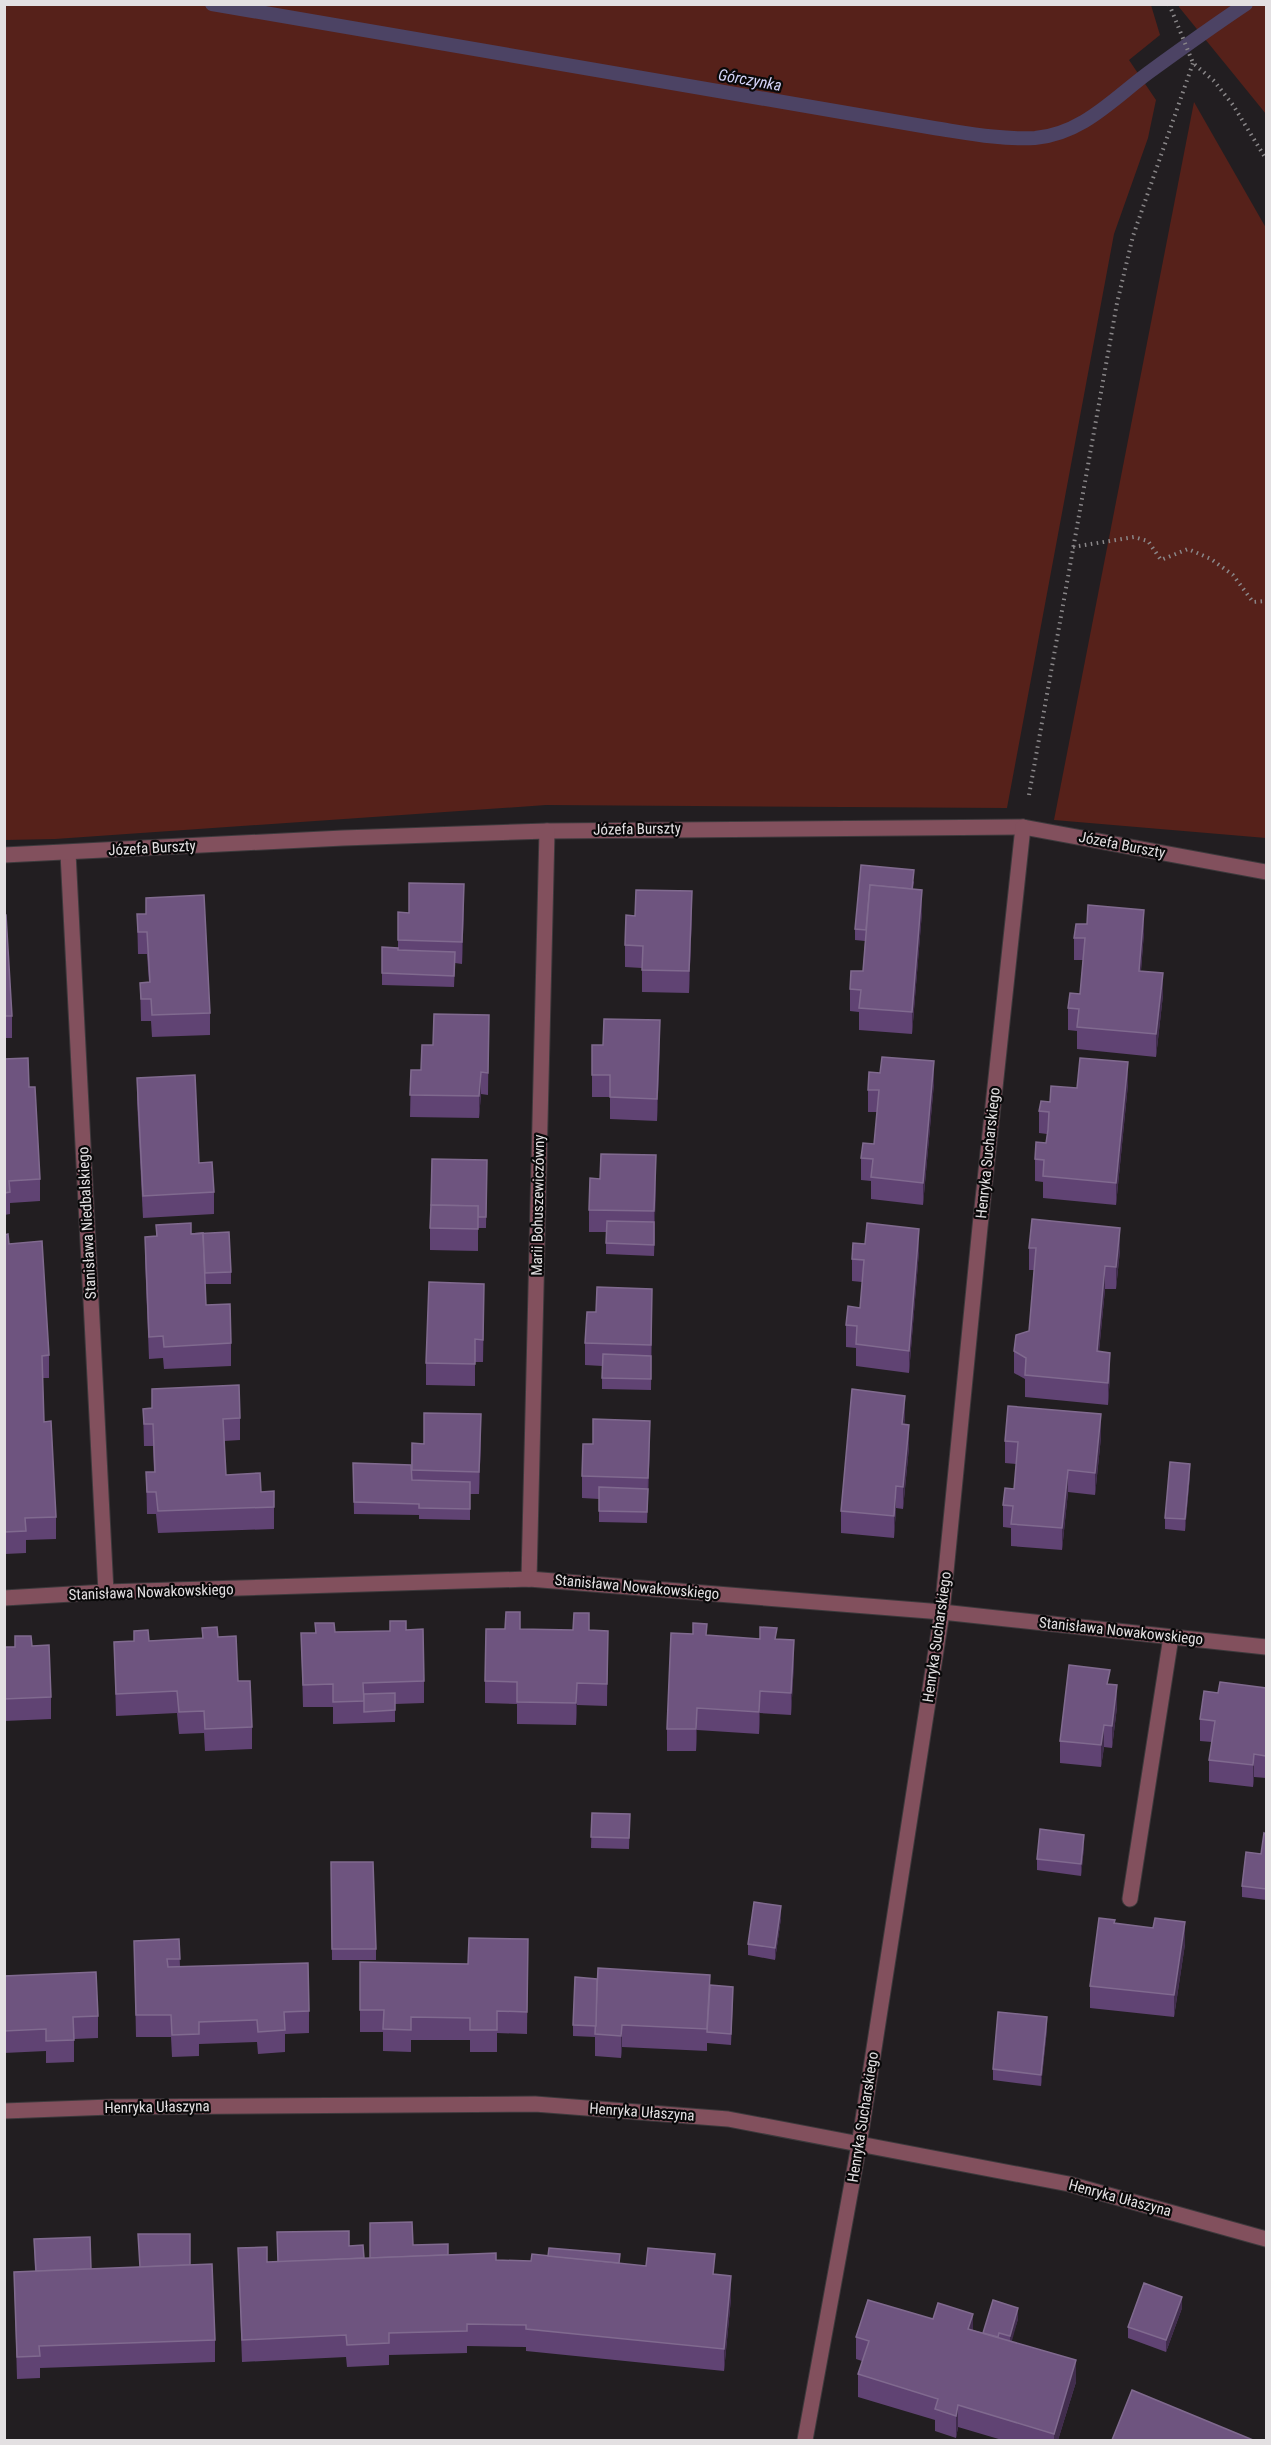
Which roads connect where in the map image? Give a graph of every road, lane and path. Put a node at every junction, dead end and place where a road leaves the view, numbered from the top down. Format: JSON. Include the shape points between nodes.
{"nodes":[{"id":1,"x":1169,"y":4,"type":"edge"},
{"id":2,"x":1193,"y":63,"type":"junction"},
{"id":3,"x":1266,"y":159,"type":"edge"},
{"id":4,"x":1073,"y":547,"type":"junction"},
{"id":5,"x":1266,"y":601,"type":"edge"},
{"id":6,"x":1023,"y":826,"type":"junction"},
{"id":7,"x":547,"y":831,"type":"junction"},
{"id":8,"x":68,"y":853,"type":"junction"},
{"id":9,"x":4,"y":855,"type":"edge"},
{"id":10,"x":1266,"y":872,"type":"edge"},
{"id":11,"x":529,"y":1579,"type":"junction"},
{"id":12,"x":106,"y":1592,"type":"junction"},
{"id":13,"x":4,"y":1598,"type":"edge"},
{"id":14,"x":942,"y":1612,"type":"junction"},
{"id":15,"x":1171,"y":1637,"type":"junction"},
{"id":16,"x":1266,"y":1647,"type":"edge"},
{"id":17,"x":1130,"y":1899,"type":"dead end"},
{"id":18,"x":4,"y":2111,"type":"edge"},
{"id":19,"x":859,"y":2145,"type":"junction"},
{"id":20,"x":1266,"y":2239,"type":"edge"},
{"id":21,"x":805,"y":2440,"type":"edge"}],
"edges":[{"from":1,"to":2,"type":"path"},
{"from":2,"to":3,"type":"path","via":[[1233,105]]},
{"from":2,"to":4,"type":"path","via":[[1133,236],[1117,303]]},
{"from":4,"to":5,"type":"path","via":[[1134,537],[1148,541],[1161,560],[1188,549],[1233,575],[1253,602]]},
{"from":4,"to":6,"type":"path"},
{"from":6,"to":7,"type":"street","name":"Józefa Burszty"},
{"from":6,"to":10,"type":"street","name":"Józefa Burszty"},
{"from":6,"to":14,"type":"street","name":"Henryka Sucharskiego"},
{"from":7,"to":8,"type":"street","name":"Józefa Burszty"},
{"from":7,"to":11,"type":"street","name":"Marii Bohuszewiczówny"},
{"from":8,"to":9,"type":"street","name":"Józefa Burszty"},
{"from":8,"to":12,"type":"street","name":"Stanisława Niedbalskiego"},
{"from":11,"to":12,"type":"street","name":"Stanisława Nowakowskiego"},
{"from":11,"to":14,"type":"street","name":"Stanisława Nowakowskiego"},
{"from":12,"to":13,"type":"street","name":"Stanisława Nowakowskiego"},
{"from":14,"to":15,"type":"street","name":"Stanisława Nowakowskiego"},
{"from":14,"to":19,"type":"street","name":"Henryka Sucharskiego"},
{"from":15,"to":16,"type":"street","name":"Stanisława Nowakowskiego"},
{"from":15,"to":17,"type":"street"},
{"from":18,"to":19,"type":"street","name":"Henryka Ułaszyna","via":[[535,2104],[728,2119]]},
{"from":19,"to":20,"type":"street","name":"Henryka Ułaszyna","via":[[1069,2184]]},
{"from":19,"to":21,"type":"street","name":"Henryka Sucharskiego"}]}
